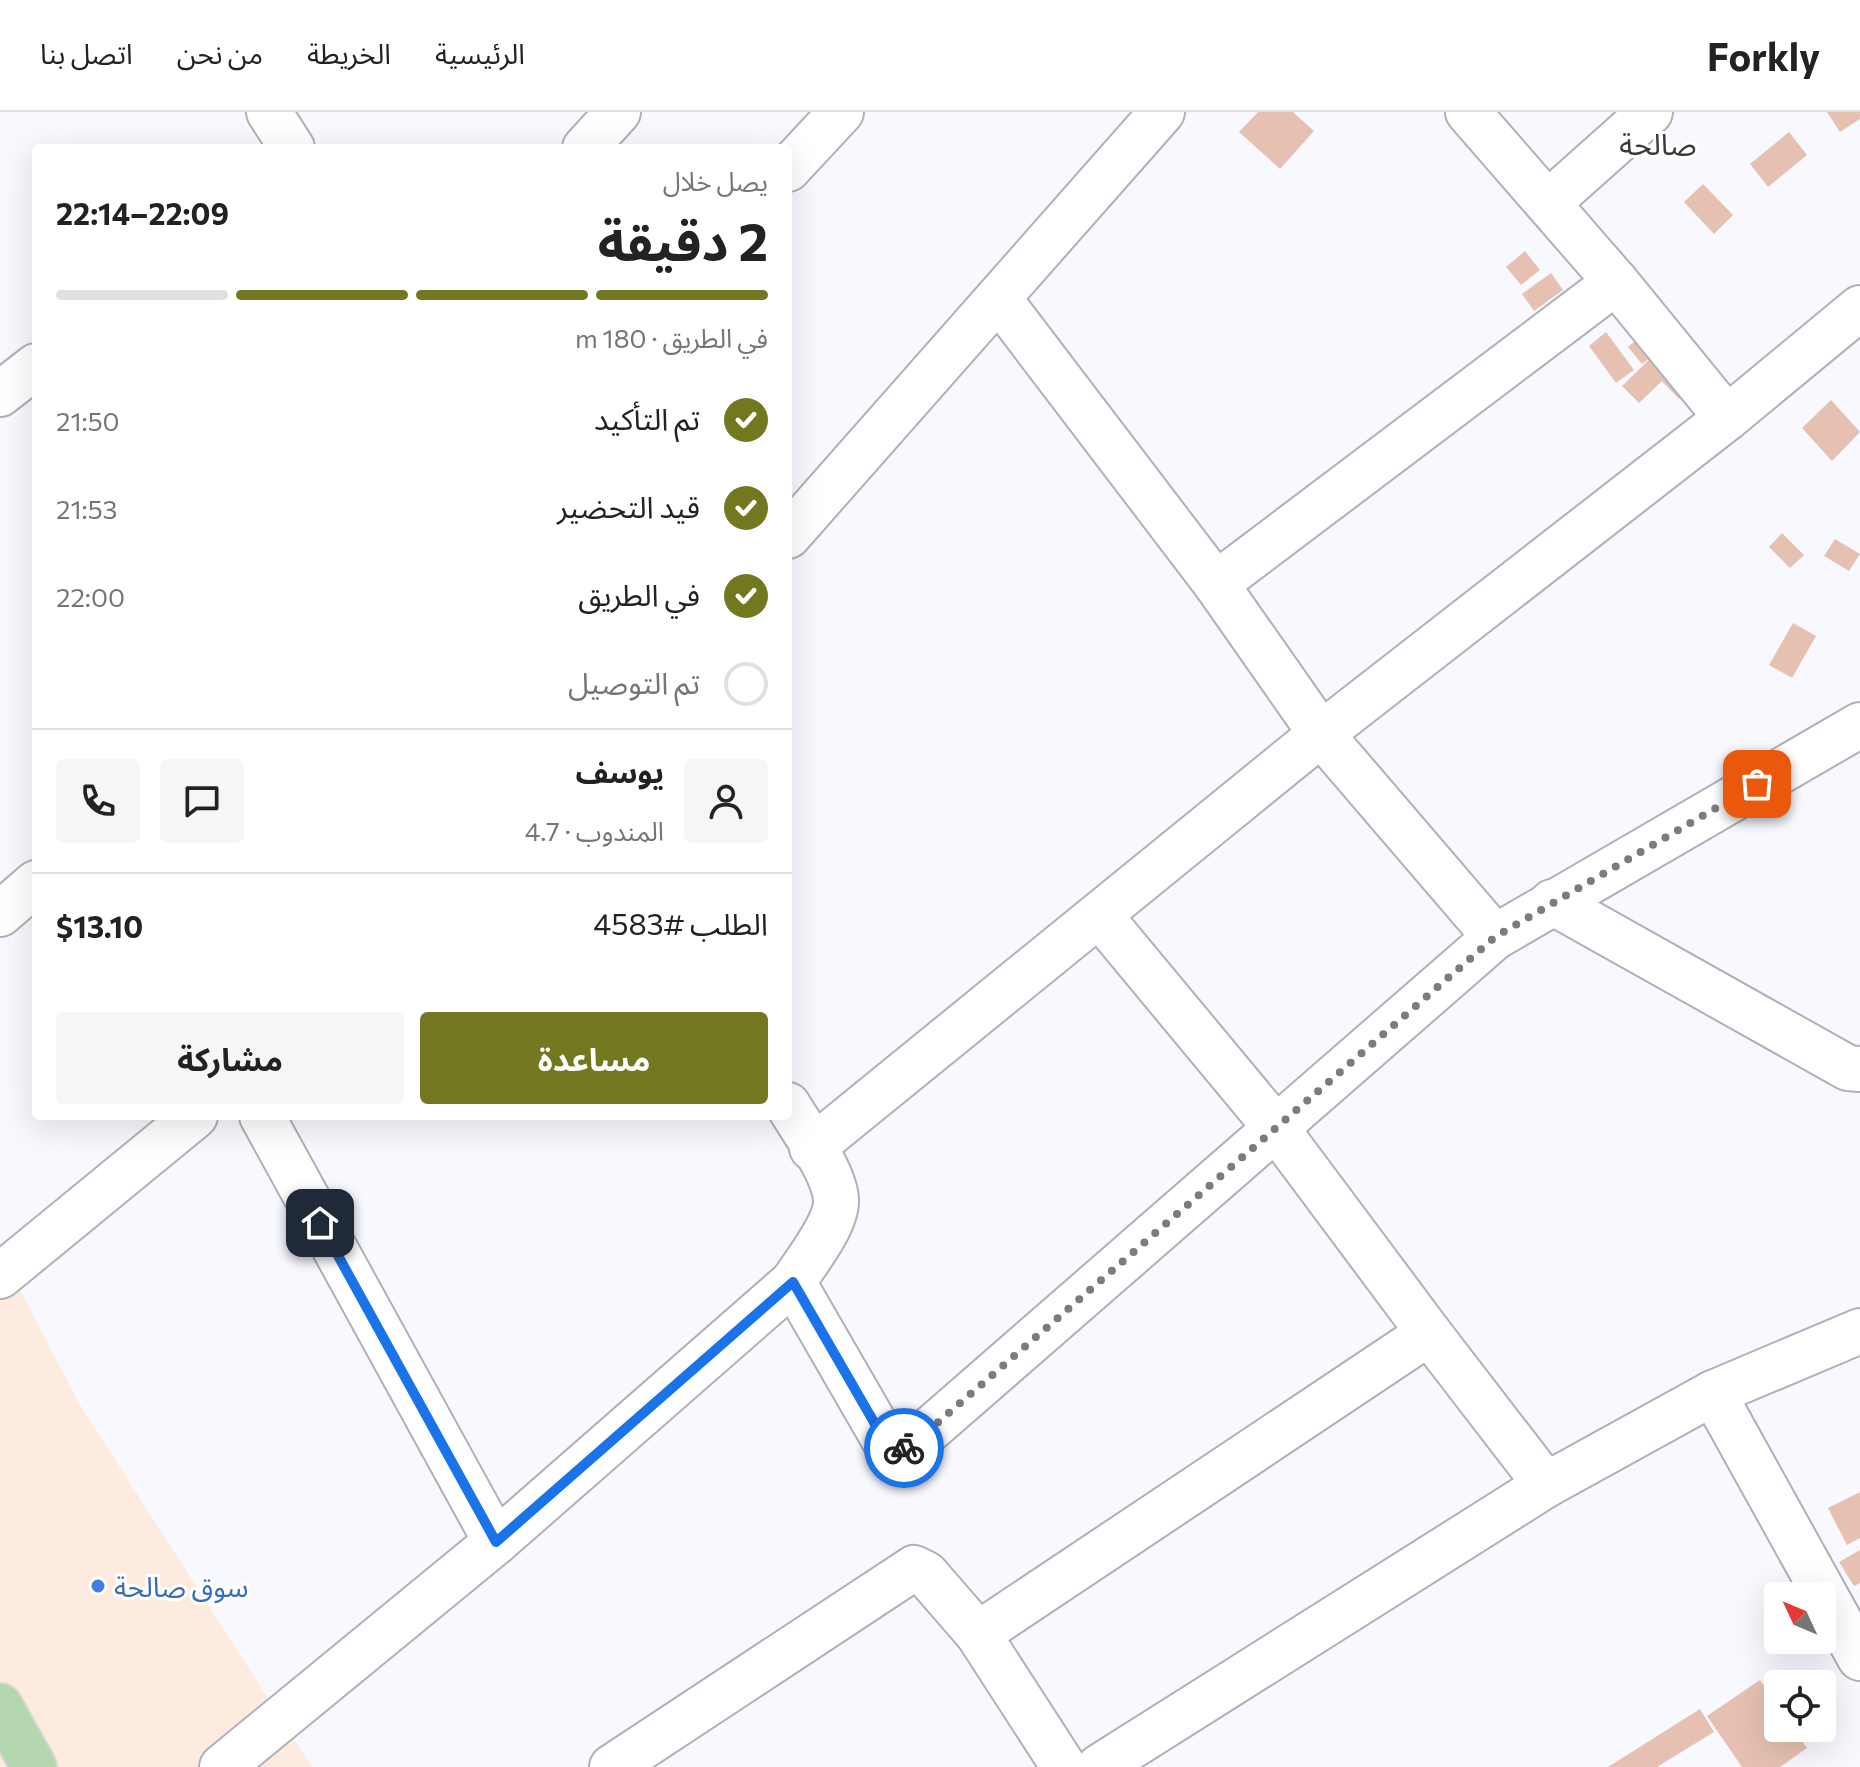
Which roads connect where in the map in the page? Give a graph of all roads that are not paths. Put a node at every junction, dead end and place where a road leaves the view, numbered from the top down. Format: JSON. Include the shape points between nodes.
{"nodes":[{"id":1,"x":269,"y":112,"type":"edge"},
{"id":2,"x":618,"y":112,"type":"edge"},
{"id":3,"x":841,"y":112,"type":"edge"},
{"id":4,"x":1162,"y":112,"type":"edge"},
{"id":5,"x":1468,"y":112,"type":"edge"},
{"id":6,"x":1650,"y":112,"type":"edge"},
{"id":7,"x":289,"y":144,"type":"edge"},
{"id":8,"x":589,"y":144,"type":"edge"},
{"id":9,"x":792,"y":165,"type":"edge"},
{"id":10,"x":1548,"y":203,"type":"junction"},
{"id":11,"x":1616,"y":282,"type":"junction"},
{"id":12,"x":999,"y":299,"type":"junction"},
{"id":13,"x":1860,"y":308,"type":"edge"},
{"id":14,"x":32,"y":369,"type":"edge"},
{"id":15,"x":0,"y":394,"type":"edge"},
{"id":16,"x":1727,"y":418,"type":"junction"},
{"id":17,"x":792,"y":532,"type":"edge"},
{"id":18,"x":1216,"y":584,"type":"junction"},
{"id":19,"x":1860,"y":725,"type":"edge"},
{"id":20,"x":1321,"y":734,"type":"junction"},
{"id":21,"x":32,"y":886,"type":"edge"},
{"id":22,"x":1552,"y":902,"type":"junction"},
{"id":23,"x":0,"y":914,"type":"edge"},
{"id":24,"x":1100,"y":916,"type":"junction"},
{"id":25,"x":1495,"y":937,"type":"junction"},
{"id":26,"x":1856,"y":1066,"type":"edge"},
{"id":27,"x":792,"y":1112,"type":"edge"},
{"id":28,"x":190,"y":1120,"type":"edge"},
{"id":29,"x":264,"y":1120,"type":"edge"},
{"id":30,"x":1276,"y":1128,"type":"junction"},
{"id":31,"x":812,"y":1148,"type":"junction"},
{"id":32,"x":0,"y":1276,"type":"edge"},
{"id":33,"x":793,"y":1282,"type":"junction"},
{"id":34,"x":1860,"y":1331,"type":"edge"},
{"id":35,"x":1429,"y":1333,"type":"junction"},
{"id":36,"x":1713,"y":1393,"type":"junction"},
{"id":37,"x":1546,"y":1485,"type":"junction"},
{"id":38,"x":496,"y":1542,"type":"junction"},
{"id":39,"x":978,"y":1634,"type":"junction"},
{"id":40,"x":1860,"y":1658,"type":"edge"},
{"id":41,"x":0,"y":1706,"type":"edge"},
{"id":42,"x":34,"y":1767,"type":"edge"},
{"id":43,"x":222,"y":1767,"type":"edge"},
{"id":44,"x":612,"y":1767,"type":"edge"},
{"id":45,"x":1064,"y":1767,"type":"edge"},
{"id":46,"x":1099,"y":1767,"type":"edge"}],
"edges":[{"from":1,"to":7,"type":"street"},
{"from":2,"to":8,"type":"street"},
{"from":3,"to":9,"type":"street"},
{"from":4,"to":12,"type":"street"},
{"from":5,"to":10,"type":"street"},
{"from":6,"to":10,"type":"street"},
{"from":10,"to":11,"type":"street"},
{"from":11,"to":16,"type":"street"},
{"from":11,"to":18,"type":"street"},
{"from":12,"to":17,"type":"street"},
{"from":12,"to":18,"type":"street"},
{"from":13,"to":16,"type":"street"},
{"from":14,"to":15,"type":"street"},
{"from":16,"to":20,"type":"street"},
{"from":18,"to":20,"type":"street"},
{"from":19,"to":22,"type":"street"},
{"from":20,"to":24,"type":"street"},
{"from":20,"to":25,"type":"street"},
{"from":21,"to":23,"type":"street"},
{"from":22,"to":25,"type":"street"},
{"from":22,"to":26,"type":"street"},
{"from":24,"to":30,"type":"street"},
{"from":24,"to":31,"type":"street"},
{"from":25,"to":30,"type":"street"},
{"from":27,"to":31,"type":"street"},
{"from":28,"to":32,"type":"street"},
{"from":29,"to":38,"type":"street"},
{"from":30,"to":33,"type":"street","via":[[912,1445],[900,1450],[886,1443]]},
{"from":30,"to":35,"type":"street"},
{"from":31,"to":33,"type":"street","via":[[831,1176],[837,1202],[825,1234]]},
{"from":33,"to":38,"type":"street"},
{"from":34,"to":36,"type":"street"},
{"from":35,"to":37,"type":"street"},
{"from":35,"to":39,"type":"street"},
{"from":36,"to":37,"type":"street"},
{"from":36,"to":40,"type":"street"},
{"from":37,"to":46,"type":"street"},
{"from":38,"to":43,"type":"street"},
{"from":39,"to":44,"type":"street","via":[[926,1574],[914,1568]]},
{"from":39,"to":45,"type":"street"},
{"from":41,"to":42,"type":"main road"}]}
